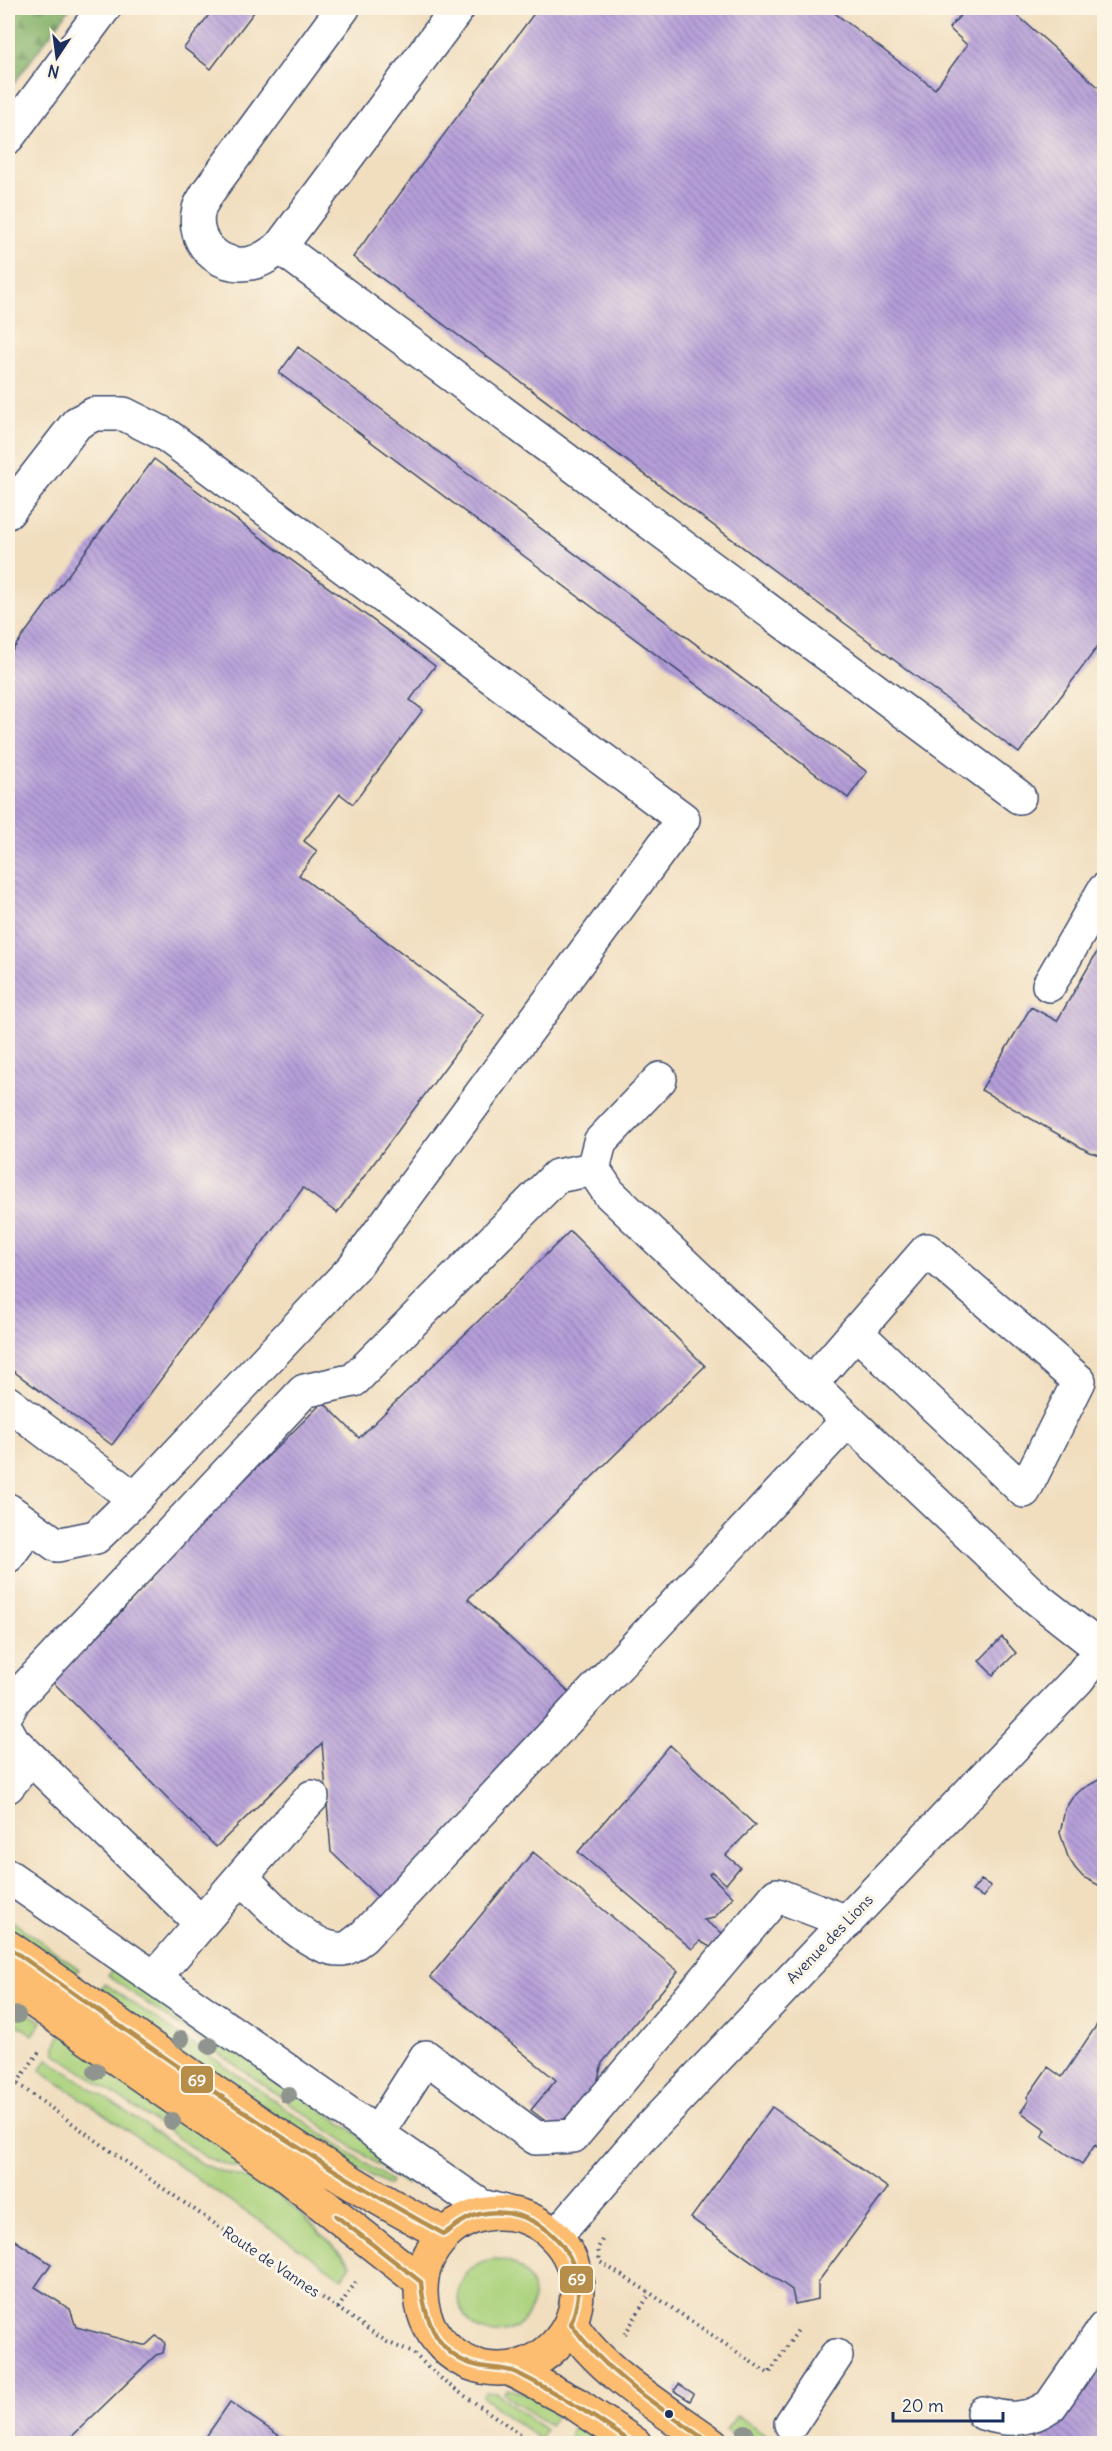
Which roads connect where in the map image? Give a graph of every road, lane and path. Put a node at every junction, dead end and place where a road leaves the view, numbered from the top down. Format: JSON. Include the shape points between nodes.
{"nodes":[{"id":1,"x":104,"y":8,"type":"edge"},
{"id":2,"x":343,"y":8,"type":"edge"},
{"id":3,"x":458,"y":8,"type":"edge"},
{"id":4,"x":8,"y":137,"type":"edge"},
{"id":5,"x":280,"y":247,"type":"junction"},
{"id":6,"x":8,"y":512,"type":"edge"},
{"id":7,"x":1019,"y":797,"type":"dead end"},
{"id":8,"x":1104,"y":890,"type":"edge"},
{"id":9,"x":1049,"y":985,"type":"dead end"},
{"id":10,"x":660,"y":1079,"type":"dead end"},
{"id":11,"x":593,"y":1169,"type":"junction"},
{"id":12,"x":856,"y":1332,"type":"junction"},
{"id":13,"x":810,"y":1385,"type":"junction"},
{"id":14,"x":8,"y":1403,"type":"edge"},
{"id":15,"x":847,"y":1420,"type":"junction"},
{"id":16,"x":135,"y":1499,"type":"junction"},
{"id":17,"x":19,"y":1518,"type":"edge"},
{"id":18,"x":8,"y":1556,"type":"edge"},
{"id":19,"x":1103,"y":1647,"type":"edge"},
{"id":20,"x":8,"y":1712,"type":"edge"},
{"id":21,"x":8,"y":1732,"type":"edge"},
{"id":22,"x":30,"y":1758,"type":"junction"},
{"id":23,"x":8,"y":1786,"type":"edge"},
{"id":24,"x":312,"y":1797,"type":"dead end"},
{"id":25,"x":8,"y":1876,"type":"edge"},
{"id":26,"x":242,"y":1877,"type":"junction"},
{"id":27,"x":847,"y":1922,"type":"junction"},
{"id":28,"x":201,"y":1923,"type":"junction"},
{"id":29,"x":8,"y":1947,"type":"edge"},
{"id":30,"x":154,"y":1978,"type":"junction"},
{"id":31,"x":8,"y":1983,"type":"edge"},
{"id":32,"x":8,"y":2077,"type":"edge"},
{"id":33,"x":377,"y":2134,"type":"junction"},
{"id":34,"x":504,"y":2212,"type":"junction"},
{"id":35,"x":444,"y":2234,"type":"junction"},
{"id":36,"x":556,"y":2236,"type":"junction"},
{"id":37,"x":603,"y":2238,"type":"dead end"},
{"id":38,"x":421,"y":2282,"type":"junction"},
{"id":39,"x":571,"y":2324,"type":"junction"},
{"id":40,"x":1104,"y":2328,"type":"edge"},
{"id":41,"x":798,"y":2330,"type":"dead end"},
{"id":42,"x":836,"y":2356,"type":"dead end"},
{"id":43,"x":510,"y":2369,"type":"junction"},
{"id":44,"x":983,"y":2413,"type":"dead end"},
{"id":45,"x":791,"y":2424,"type":"dead end"},
{"id":46,"x":535,"y":2444,"type":"edge"},
{"id":47,"x":635,"y":2444,"type":"edge"},
{"id":48,"x":712,"y":2444,"type":"edge"}],
"edges":[{"from":1,"to":4,"type":"street"},
{"from":2,"to":5,"type":"street","via":[[199,208],[200,240],[222,260],[252,263]]},
{"from":3,"to":5,"type":"street"},
{"from":5,"to":7,"type":"street"},
{"from":6,"to":16,"type":"street","via":[[77,423],[94,414],[124,414],[166,435],[683,819],[354,1267]]},
{"from":8,"to":9,"type":"street"},
{"from":10,"to":11,"type":"street","via":[[600,1142]]},
{"from":11,"to":13,"type":"street","via":[[609,1193]]},
{"from":11,"to":20,"type":"street","via":[[558,1176],[354,1380],[304,1391],[22,1691]]},
{"from":12,"to":12,"type":"street","via":[[927,1250],[1079,1381],[1024,1491]]},
{"from":12,"to":13,"type":"street"},
{"from":13,"to":15,"type":"street"},
{"from":14,"to":16,"type":"street"},
{"from":15,"to":19,"type":"street","via":[[1035,1597]]},
{"from":15,"to":26,"type":"street","via":[[363,1937],[346,1949],[329,1948],[309,1939]]},
{"from":16,"to":17,"type":"street","via":[[96,1537],[57,1545]]},
{"from":17,"to":18,"type":"street"},
{"from":19,"to":27,"type":"street","name":"Avenue des Lions","via":[[1078,1679]]},
{"from":21,"to":22,"type":"street"},
{"from":22,"to":23,"type":"street"},
{"from":22,"to":28,"type":"street"},
{"from":24,"to":26,"type":"street"},
{"from":25,"to":30,"type":"street"},
{"from":26,"to":28,"type":"street"},
{"from":27,"to":33,"type":"street","via":[[777,1894],[573,2136],[536,2138],[426,2057]]},
{"from":27,"to":36,"type":"street","name":"Avenue des Lions","via":[[646,2132]]},
{"from":28,"to":30,"type":"street"},
{"from":29,"to":35,"type":"main road","via":[[241,2111]]},
{"from":30,"to":33,"type":"street"},
{"from":31,"to":38,"type":"main road","via":[[284,2174]]},
{"from":32,"to":46,"type":"path","name":"Route de Vannes","via":[[387,2342],[413,2353],[446,2383]]},
{"from":33,"to":34,"type":"street","via":[[481,2206]]},
{"from":34,"to":35,"type":"main road","via":[[481,2214]]},
{"from":34,"to":36,"type":"main road","via":[[532,2218]]},
{"from":35,"to":38,"type":"main road","via":[[428,2256]]},
{"from":36,"to":39,"type":"main road","via":[[572,2260],[578,2287]]},
{"from":37,"to":41,"type":"path","via":[[598,2248],[600,2262],[769,2374]]},
{"from":38,"to":43,"type":"main road","via":[[422,2305],[430,2327],[449,2352],[471,2364]]},
{"from":39,"to":43,"type":"main road","via":[[546,2354]]},
{"from":39,"to":48,"type":"main road","via":[[580,2340],[604,2364]]},
{"from":40,"to":44,"type":"street","via":[[1051,2405],[1039,2414],[1005,2420]]},
{"from":42,"to":45,"type":"street"},
{"from":43,"to":47,"type":"main road","via":[[576,2404]]}]}
